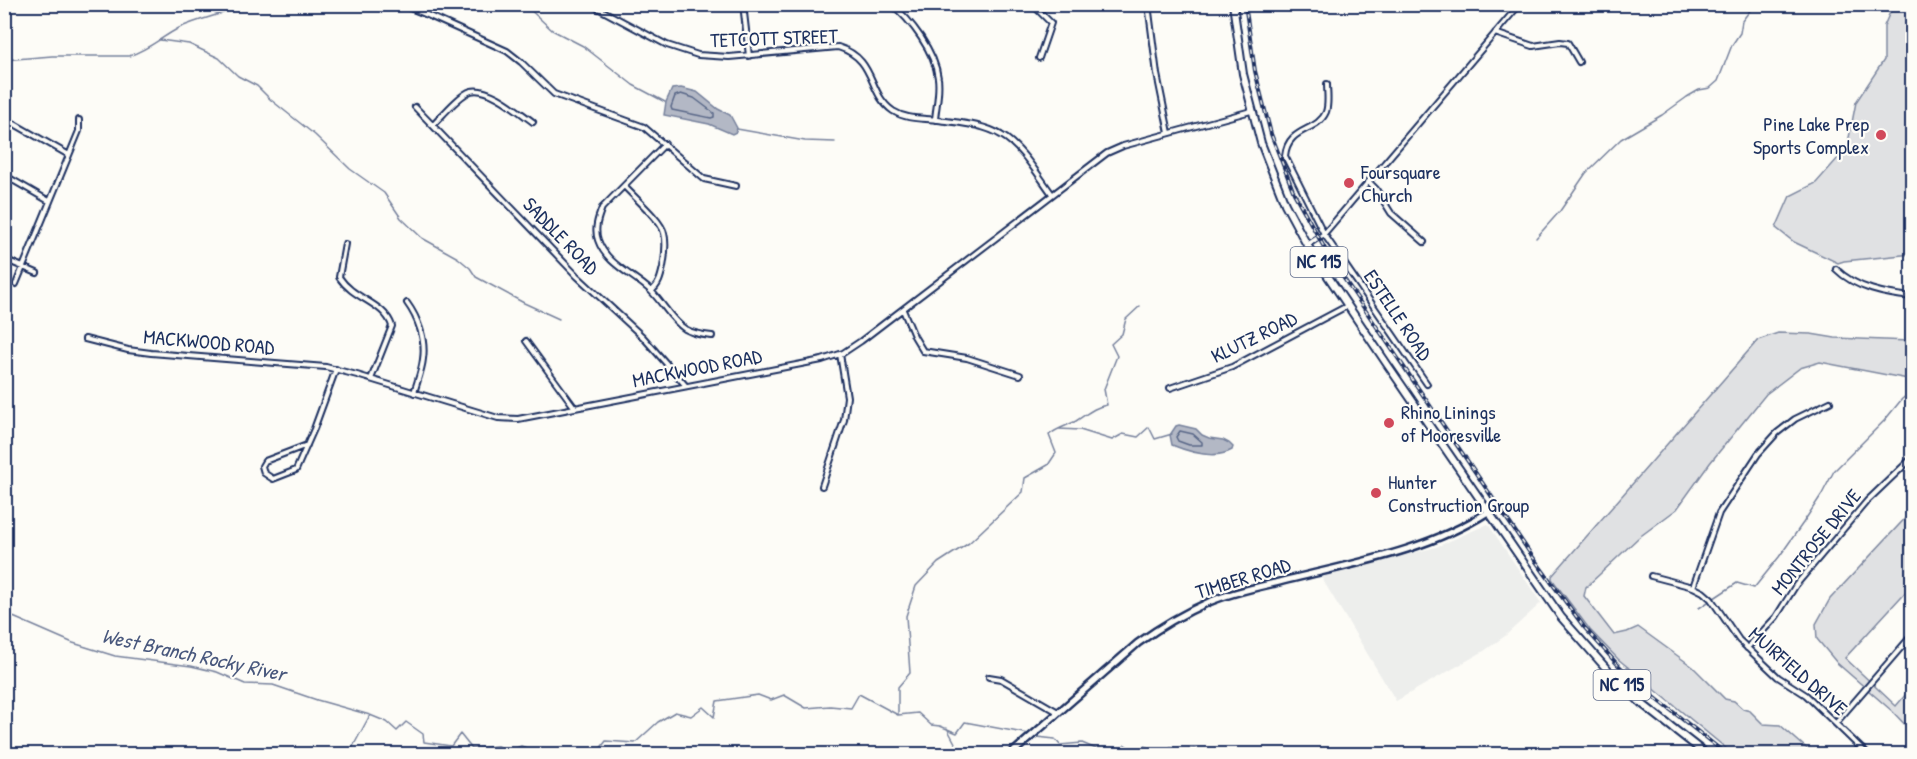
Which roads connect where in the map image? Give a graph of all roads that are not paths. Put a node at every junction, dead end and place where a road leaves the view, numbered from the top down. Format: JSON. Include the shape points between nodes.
{"nodes":[{"id":1,"x":115,"y":4,"type":"edge"},
{"id":2,"x":125,"y":4,"type":"edge"},
{"id":3,"x":400,"y":4,"type":"edge"},
{"id":4,"x":427,"y":4,"type":"edge"},
{"id":5,"x":590,"y":4,"type":"edge"},
{"id":6,"x":743,"y":4,"type":"edge"},
{"id":7,"x":891,"y":4,"type":"edge"},
{"id":8,"x":1032,"y":4,"type":"edge"},
{"id":9,"x":1148,"y":4,"type":"edge"},
{"id":10,"x":1233,"y":4,"type":"edge"},
{"id":11,"x":1520,"y":4,"type":"edge"},
{"id":12,"x":424,"y":14,"type":"junction"},
{"id":13,"x":1495,"y":33,"type":"junction"},
{"id":14,"x":749,"y":56,"type":"junction"},
{"id":15,"x":1039,"y":58,"type":"dead end"},
{"id":16,"x":1579,"y":62,"type":"dead end"},
{"id":17,"x":1327,"y":84,"type":"dead end"},
{"id":18,"x":415,"y":107,"type":"dead end"},
{"id":19,"x":1251,"y":111,"type":"junction"},
{"id":20,"x":4,"y":118,"type":"edge"},
{"id":21,"x":79,"y":120,"type":"dead end"},
{"id":22,"x":935,"y":120,"type":"junction"},
{"id":23,"x":532,"y":122,"type":"dead end"},
{"id":24,"x":433,"y":126,"type":"junction"},
{"id":25,"x":1169,"y":133,"type":"junction"},
{"id":26,"x":665,"y":144,"type":"junction"},
{"id":27,"x":69,"y":155,"type":"junction"},
{"id":28,"x":4,"y":175,"type":"edge"},
{"id":29,"x":1369,"y":182,"type":"junction"},
{"id":30,"x":736,"y":186,"type":"dead end"},
{"id":31,"x":625,"y":187,"type":"junction"},
{"id":32,"x":1052,"y":194,"type":"junction"},
{"id":33,"x":49,"y":201,"type":"junction"},
{"id":34,"x":1324,"y":234,"type":"junction"},
{"id":35,"x":1424,"y":242,"type":"dead end"},
{"id":36,"x":345,"y":244,"type":"dead end"},
{"id":37,"x":1307,"y":245,"type":"junction"},
{"id":38,"x":4,"y":259,"type":"edge"},
{"id":39,"x":22,"y":267,"type":"junction"},
{"id":40,"x":1836,"y":269,"type":"dead end"},
{"id":41,"x":37,"y":273,"type":"dead end"},
{"id":42,"x":15,"y":284,"type":"dead end"},
{"id":43,"x":651,"y":291,"type":"junction"},
{"id":44,"x":1912,"y":297,"type":"edge"},
{"id":45,"x":407,"y":303,"type":"dead end"},
{"id":46,"x":1347,"y":306,"type":"junction"},
{"id":47,"x":903,"y":310,"type":"junction"},
{"id":48,"x":712,"y":336,"type":"dead end"},
{"id":49,"x":85,"y":339,"type":"dead end"},
{"id":50,"x":526,"y":341,"type":"dead end"},
{"id":51,"x":840,"y":354,"type":"junction"},
{"id":52,"x":336,"y":369,"type":"junction"},
{"id":53,"x":1020,"y":375,"type":"dead end"},
{"id":54,"x":371,"y":379,"type":"junction"},
{"id":55,"x":1427,"y":384,"type":"dead end"},
{"id":56,"x":686,"y":386,"type":"junction"},
{"id":57,"x":1170,"y":388,"type":"dead end"},
{"id":58,"x":414,"y":393,"type":"junction"},
{"id":59,"x":1830,"y":402,"type":"dead end"},
{"id":60,"x":575,"y":408,"type":"junction"},
{"id":61,"x":307,"y":445,"type":"junction"},
{"id":62,"x":1912,"y":458,"type":"edge"},
{"id":63,"x":822,"y":486,"type":"dead end"},
{"id":64,"x":1488,"y":512,"type":"junction"},
{"id":65,"x":1651,"y":576,"type":"dead end"},
{"id":66,"x":1693,"y":587,"type":"junction"},
{"id":67,"x":1912,"y":635,"type":"edge"},
{"id":68,"x":1747,"y":648,"type":"junction"},
{"id":69,"x":989,"y":677,"type":"dead end"},
{"id":70,"x":1058,"y":713,"type":"junction"},
{"id":71,"x":1836,"y":723,"type":"junction"},
{"id":72,"x":1011,"y":754,"type":"edge"},
{"id":73,"x":1706,"y":754,"type":"edge"},
{"id":74,"x":1868,"y":754,"type":"edge"}],
"edges":[{"from":1,"to":2,"type":"street"},
{"from":3,"to":12,"type":"street"},
{"from":4,"to":12,"type":"street"},
{"from":5,"to":14,"type":"street","name":"TETCOTT STREET","via":[[684,51],[712,57]]},
{"from":6,"to":14,"type":"street"},
{"from":7,"to":22,"type":"street","via":[[916,30],[937,71]]},
{"from":8,"to":15,"type":"street","via":[[1051,23]]},
{"from":9,"to":25,"type":"street"},
{"from":10,"to":19,"type":"main road","number":"NC 115"},
{"from":11,"to":13,"type":"street"},
{"from":12,"to":26,"type":"street","via":[[507,51],[554,94],[644,127]]},
{"from":13,"to":16,"type":"street","via":[[1533,46],[1568,43]]},
{"from":13,"to":29,"type":"street"},
{"from":14,"to":22,"type":"street","name":"TETCOTT STREET","via":[[838,47],[847,50],[863,62],[891,110],[906,117]]},
{"from":17,"to":34,"type":"street","name":"ESTELLE ROAD","via":[[1324,116],[1294,136],[1285,156]]},
{"from":18,"to":24,"type":"street","name":"SADDLE ROAD"},
{"from":19,"to":25,"type":"street","name":"MACKWOOD ROAD"},
{"from":19,"to":37,"type":"main road","number":"NC 115","via":[[1272,174]]},
{"from":20,"to":27,"type":"street"},
{"from":21,"to":27,"type":"street","via":[[79,131]]},
{"from":22,"to":32,"type":"street","name":"TETCOTT STREET","via":[[999,133],[1020,151]]},
{"from":23,"to":24,"type":"street","via":[[494,96],[472,90]]},
{"from":24,"to":56,"type":"street","name":"SADDLE ROAD","via":[[578,276],[650,344]]},
{"from":25,"to":32,"type":"street","name":"MACKWOOD ROAD","via":[[1107,153]]},
{"from":26,"to":30,"type":"street","via":[[704,179]]},
{"from":26,"to":31,"type":"street"},
{"from":27,"to":33,"type":"street"},
{"from":28,"to":33,"type":"street"},
{"from":29,"to":34,"type":"street"},
{"from":29,"to":35,"type":"street","via":[[1391,213]]},
{"from":31,"to":43,"type":"street","via":[[664,232],[661,276]]},
{"from":31,"to":43,"type":"street","via":[[602,208],[597,237],[616,265]]},
{"from":32,"to":47,"type":"street","name":"MACKWOOD ROAD"},
{"from":33,"to":39,"type":"street"},
{"from":34,"to":37,"type":"street"},
{"from":34,"to":55,"type":"street","name":"ESTELLE ROAD"},
{"from":36,"to":54,"type":"street","via":[[339,277],[356,295],[379,307],[392,326]]},
{"from":37,"to":46,"type":"main road","number":"NC 115"},
{"from":38,"to":39,"type":"street"},
{"from":39,"to":41,"type":"street"},
{"from":39,"to":42,"type":"street"},
{"from":40,"to":44,"type":"street","via":[[1862,286]]},
{"from":43,"to":48,"type":"street","via":[[684,328],[697,335]]},
{"from":45,"to":58,"type":"street","via":[[423,340],[423,360]]},
{"from":46,"to":57,"type":"street","name":"KLUTZ ROAD","via":[[1232,367]]},
{"from":46,"to":64,"type":"main road","number":"NC 115"},
{"from":47,"to":51,"type":"street","name":"MACKWOOD ROAD"},
{"from":47,"to":53,"type":"street","via":[[923,351],[967,358]]},
{"from":49,"to":52,"type":"street","name":"MACKWOOD ROAD","via":[[151,353]]},
{"from":50,"to":60,"type":"street"},
{"from":51,"to":56,"type":"street","name":"MACKWOOD ROAD"},
{"from":51,"to":63,"type":"street","via":[[847,397],[844,420]]},
{"from":52,"to":54,"type":"street","name":"MACKWOOD ROAD"},
{"from":52,"to":61,"type":"street"},
{"from":54,"to":58,"type":"street","name":"MACKWOOD ROAD"},
{"from":56,"to":60,"type":"street","name":"MACKWOOD ROAD"},
{"from":58,"to":60,"type":"street","name":"MACKWOOD ROAD","via":[[498,418]]},
{"from":59,"to":66,"type":"street","via":[[1795,419],[1758,454],[1719,513]]},
{"from":61,"to":61,"type":"street","via":[[266,461],[262,466],[264,473],[273,479],[296,470]]},
{"from":62,"to":68,"type":"street","name":"MONTROSE DRIVE","via":[[1867,501]]},
{"from":64,"to":70,"type":"street","name":"TIMBER ROAD","via":[[1425,544],[1238,592],[1191,610],[1138,643]]},
{"from":64,"to":73,"type":"main road","number":"NC 115","via":[[1586,648],[1641,703]]},
{"from":65,"to":66,"type":"street","name":"MUIRFIELD DRIVE"},
{"from":66,"to":68,"type":"street","name":"MUIRFIELD DRIVE","via":[[1711,599]]},
{"from":67,"to":71,"type":"street"},
{"from":68,"to":71,"type":"street","name":"MUIRFIELD DRIVE"},
{"from":69,"to":70,"type":"street","via":[[1001,679]]},
{"from":70,"to":72,"type":"street","name":"TIMBER ROAD"},
{"from":71,"to":74,"type":"street","name":"MUIRFIELD DRIVE"}]}
